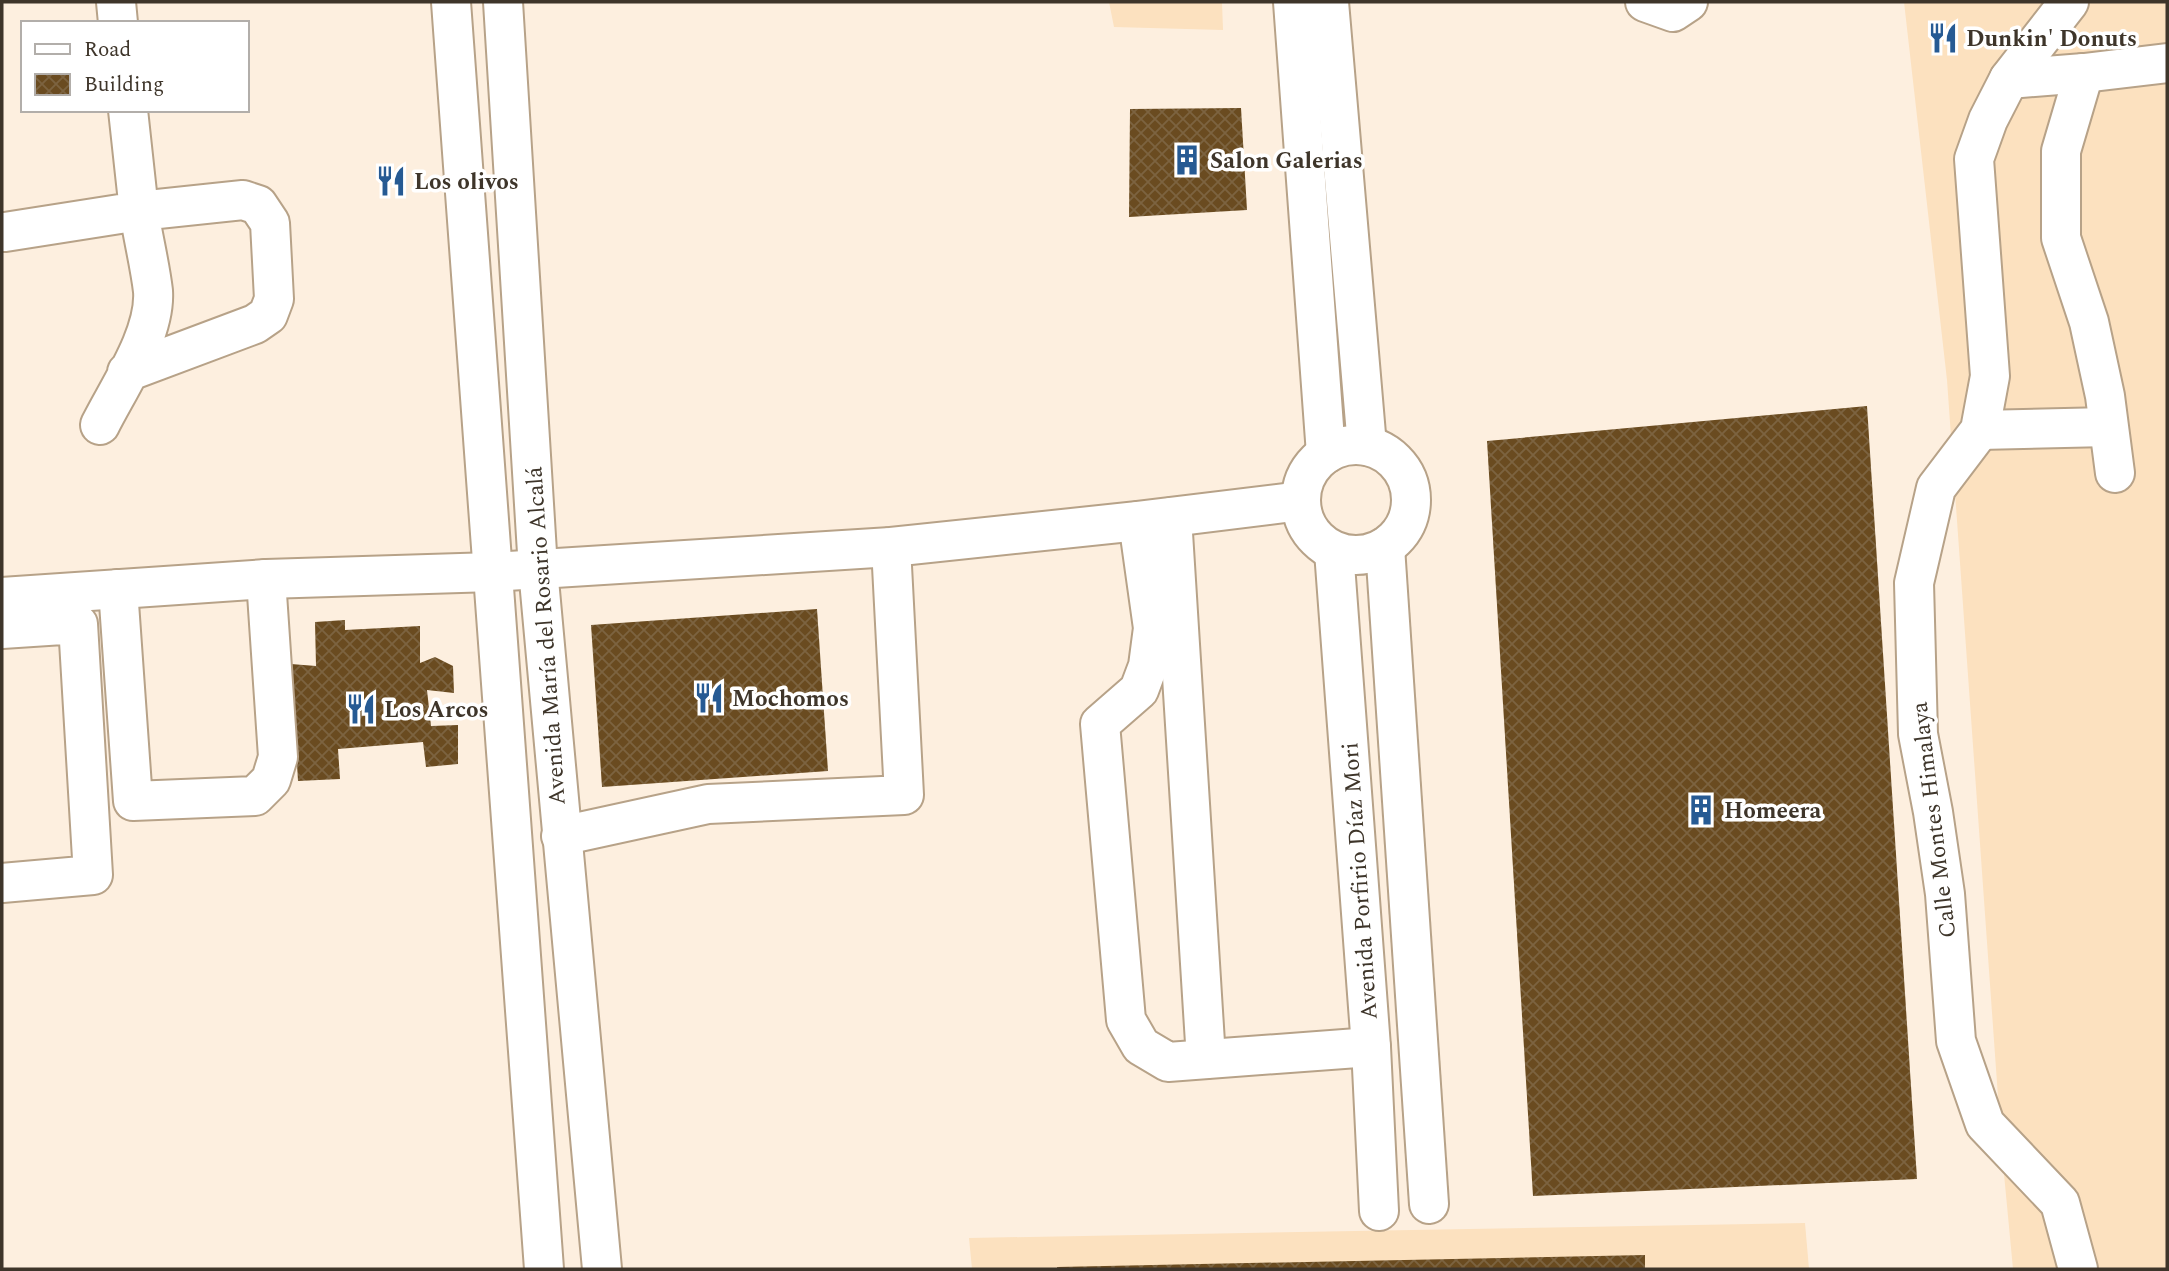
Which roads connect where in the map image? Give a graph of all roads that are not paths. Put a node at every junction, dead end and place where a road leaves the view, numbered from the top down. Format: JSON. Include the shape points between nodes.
{"nodes":[{"id":1,"x":116,"y":2,"type":"edge"},
{"id":2,"x":452,"y":2,"type":"edge"},
{"id":3,"x":503,"y":2,"type":"edge"},
{"id":4,"x":1293,"y":2,"type":"edge"},
{"id":5,"x":1329,"y":2,"type":"edge"},
{"id":6,"x":1645,"y":2,"type":"edge"},
{"id":7,"x":1688,"y":2,"type":"edge"},
{"id":8,"x":2068,"y":2,"type":"edge"},
{"id":9,"x":118,"y":21,"type":"edge"},
{"id":10,"x":2167,"y":63,"type":"edge"},
{"id":11,"x":2084,"y":74,"type":"junction"},
{"id":12,"x":2009,"y":79,"type":"junction"},
{"id":13,"x":128,"y":112,"type":"edge"},
{"id":14,"x":139,"y":211,"type":"junction"},
{"id":15,"x":5,"y":232,"type":"dead end"},
{"id":16,"x":127,"y":372,"type":"junction"},
{"id":17,"x":100,"y":425,"type":"dead end"},
{"id":18,"x":2108,"y":428,"type":"junction"},
{"id":19,"x":1980,"y":430,"type":"junction"},
{"id":20,"x":1367,"y":446,"type":"junction"},
{"id":21,"x":1326,"y":454,"type":"junction"},
{"id":22,"x":2115,"y":473,"type":"dead end"},
{"id":23,"x":1301,"y":501,"type":"junction"},
{"id":24,"x":1155,"y":519,"type":"junction"},
{"id":25,"x":891,"y":547,"type":"junction"},
{"id":26,"x":1385,"y":547,"type":"junction"},
{"id":27,"x":1334,"y":551,"type":"junction"},
{"id":28,"x":538,"y":569,"type":"junction"},
{"id":29,"x":493,"y":572,"type":"junction"},
{"id":30,"x":266,"y":579,"type":"junction"},
{"id":31,"x":118,"y":589,"type":"junction"},
{"id":32,"x":2,"y":597,"type":"edge"},
{"id":33,"x":2,"y":629,"type":"edge"},
{"id":34,"x":561,"y":836,"type":"junction"},
{"id":35,"x":2,"y":883,"type":"edge"},
{"id":36,"x":1371,"y":1047,"type":"junction"},
{"id":37,"x":1206,"y":1059,"type":"junction"},
{"id":38,"x":1429,"y":1204,"type":"dead end"},
{"id":39,"x":1379,"y":1211,"type":"dead end"},
{"id":40,"x":544,"y":1269,"type":"edge"},
{"id":41,"x":603,"y":1269,"type":"edge"},
{"id":42,"x":2078,"y":1269,"type":"edge"}],
"edges":[{"from":1,"to":9,"type":"street"},
{"from":2,"to":29,"type":"street","name":"Avenida María del Rosario Alcalá"},
{"from":3,"to":28,"type":"street","name":"Avenida María del Rosario Alcalá"},
{"from":4,"to":21,"type":"street"},
{"from":5,"to":20,"type":"street"},
{"from":6,"to":7,"type":"street","via":[[1673,12]]},
{"from":8,"to":12,"type":"street","name":"Calle Montes Himalaya"},
{"from":10,"to":11,"type":"street"},
{"from":11,"to":12,"type":"street"},
{"from":11,"to":18,"type":"street","via":[[2061,151],[2061,238],[2088,321]]},
{"from":12,"to":19,"type":"street","name":"Calle Montes Himalaya","via":[[1974,159],[1990,376]]},
{"from":13,"to":14,"type":"street"},
{"from":14,"to":15,"type":"street"},
{"from":14,"to":16,"type":"street","via":[[153,294],[147,333]]},
{"from":14,"to":16,"type":"street","via":[[243,200],[258,205],[270,223],[274,299],[268,314],[255,324]]},
{"from":16,"to":17,"type":"street"},
{"from":18,"to":19,"type":"street"},
{"from":18,"to":22,"type":"street"},
{"from":19,"to":42,"type":"street","name":"Calle Montes Himalaya","via":[[1936,488],[1914,583],[1918,734],[1945,894],[1956,1041],[1985,1124],[2060,1203]]},
{"from":20,"to":21,"type":"street","via":[[1353,445]]},
{"from":20,"to":26,"type":"street","via":[[1395,461],[1410,490],[1407,523]]},
{"from":21,"to":23,"type":"street","via":[[1307,475]]},
{"from":23,"to":24,"type":"street"},
{"from":23,"to":27,"type":"street","via":[[1310,531]]},
{"from":24,"to":25,"type":"street"},
{"from":24,"to":37,"type":"street"},
{"from":24,"to":37,"type":"street","via":[[1148,666],[1139,690],[1100,724],[1126,1020],[1141,1046],[1168,1062]]},
{"from":25,"to":28,"type":"street"},
{"from":25,"to":34,"type":"street","via":[[904,795],[708,804]]},
{"from":26,"to":27,"type":"street","via":[[1369,554]]},
{"from":26,"to":38,"type":"street","name":"Avenida Porfirio Díaz Mori"},
{"from":27,"to":36,"type":"street","name":"Avenida Porfirio Díaz Mori"},
{"from":28,"to":29,"type":"street"},
{"from":28,"to":34,"type":"street","name":"Avenida María del Rosario Alcalá"},
{"from":29,"to":30,"type":"street"},
{"from":29,"to":40,"type":"street","name":"Avenida María del Rosario Alcalá"},
{"from":30,"to":31,"type":"street"},
{"from":30,"to":31,"type":"street","via":[[278,757],[271,780],[255,796],[133,801]]},
{"from":31,"to":32,"type":"street"},
{"from":33,"to":35,"type":"street","via":[[78,624],[93,875]]},
{"from":34,"to":41,"type":"street","name":"Avenida María del Rosario Alcalá"},
{"from":36,"to":37,"type":"street"},
{"from":36,"to":39,"type":"street","name":"Avenida Porfirio Díaz Mori"}]}
